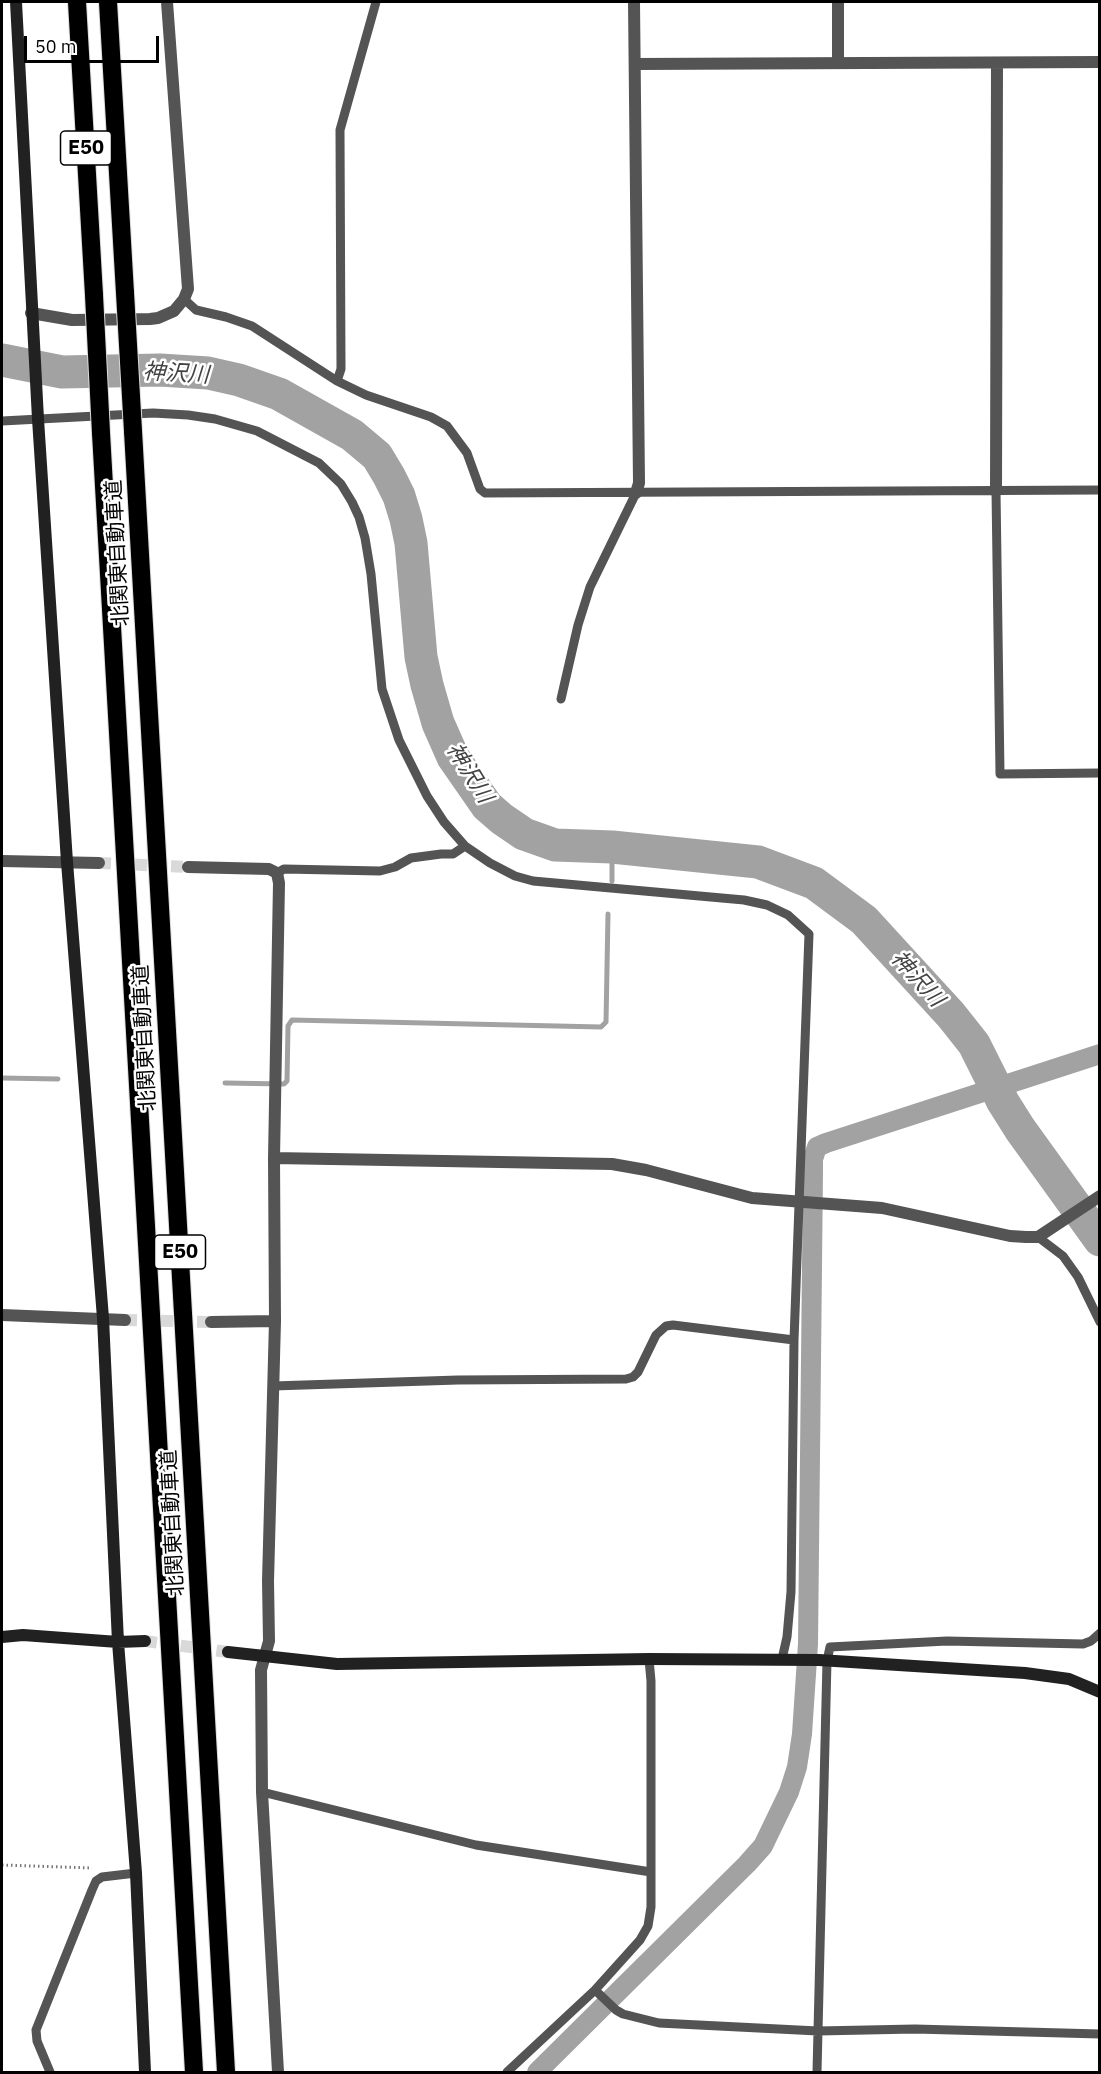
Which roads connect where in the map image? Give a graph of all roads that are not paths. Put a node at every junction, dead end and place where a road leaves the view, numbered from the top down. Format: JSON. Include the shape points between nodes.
{"nodes":[{"id":1,"x":16,"y":2,"type":"edge"},
{"id":2,"x":77,"y":2,"type":"edge"},
{"id":3,"x":108,"y":2,"type":"edge"},
{"id":4,"x":168,"y":2,"type":"edge"},
{"id":5,"x":376,"y":2,"type":"edge"},
{"id":6,"x":634,"y":2,"type":"edge"},
{"id":7,"x":838,"y":2,"type":"edge"},
{"id":8,"x":1100,"y":62,"type":"edge"},
{"id":9,"x":838,"y":63,"type":"junction"},
{"id":10,"x":997,"y":63,"type":"junction"},
{"id":11,"x":635,"y":64,"type":"junction"},
{"id":12,"x":184,"y":299,"type":"junction"},
{"id":13,"x":32,"y":313,"type":"junction"},
{"id":14,"x":337,"y":381,"type":"junction"},
{"id":15,"x":38,"y":419,"type":"junction"},
{"id":16,"x":2,"y":420,"type":"edge"},
{"id":17,"x":1100,"y":490,"type":"edge"},
{"id":18,"x":996,"y":491,"type":"junction"},
{"id":19,"x":636,"y":494,"type":"junction"},
{"id":20,"x":561,"y":699,"type":"dead end"},
{"id":21,"x":1100,"y":773,"type":"edge"},
{"id":22,"x":465,"y":846,"type":"junction"},
{"id":23,"x":2,"y":861,"type":"edge"},
{"id":24,"x":67,"y":862,"type":"junction"},
{"id":25,"x":99,"y":863,"type":"tunnel mouth"},
{"id":26,"x":188,"y":867,"type":"tunnel mouth"},
{"id":27,"x":277,"y":873,"type":"junction"},
{"id":28,"x":274,"y":1158,"type":"junction"},
{"id":29,"x":1098,"y":1197,"type":"edge"},
{"id":30,"x":802,"y":1201,"type":"junction"},
{"id":31,"x":1038,"y":1236,"type":"junction"},
{"id":32,"x":2,"y":1315,"type":"edge"},
{"id":33,"x":103,"y":1318,"type":"junction"},
{"id":34,"x":125,"y":1320,"type":"tunnel mouth"},
{"id":35,"x":274,"y":1321,"type":"junction"},
{"id":36,"x":211,"y":1322,"type":"tunnel mouth"},
{"id":37,"x":1100,"y":1322,"type":"edge"},
{"id":38,"x":794,"y":1340,"type":"junction"},
{"id":39,"x":273,"y":1386,"type":"junction"},
{"id":40,"x":1100,"y":1633,"type":"edge"},
{"id":41,"x":2,"y":1637,"type":"edge"},
{"id":42,"x":146,"y":1641,"type":"tunnel mouth"},
{"id":43,"x":118,"y":1642,"type":"junction"},
{"id":44,"x":228,"y":1652,"type":"tunnel mouth"},
{"id":45,"x":265,"y":1656,"type":"junction"},
{"id":46,"x":649,"y":1659,"type":"junction"},
{"id":47,"x":787,"y":1659,"type":"junction"},
{"id":48,"x":823,"y":1660,"type":"junction"},
{"id":49,"x":1100,"y":1692,"type":"edge"},
{"id":50,"x":262,"y":1792,"type":"junction"},
{"id":51,"x":651,"y":1872,"type":"junction"},
{"id":52,"x":136,"y":1873,"type":"junction"},
{"id":53,"x":598,"y":1993,"type":"junction"},
{"id":54,"x":818,"y":2031,"type":"junction"},
{"id":55,"x":1100,"y":2034,"type":"edge"},
{"id":56,"x":50,"y":2073,"type":"edge"},
{"id":57,"x":145,"y":2073,"type":"edge"},
{"id":58,"x":194,"y":2073,"type":"edge"},
{"id":59,"x":226,"y":2073,"type":"edge"},
{"id":60,"x":278,"y":2073,"type":"edge"},
{"id":61,"x":507,"y":2073,"type":"edge"},
{"id":62,"x":817,"y":2073,"type":"edge"}],
"edges":[{"from":1,"to":13,"type":"street"},
{"from":2,"to":58,"type":"highway","name":"北関東自動車道","number":"E50","bridge":true},
{"from":3,"to":59,"type":"highway","name":"北関東自動車道","number":"E50","bridge":true},
{"from":4,"to":12,"type":"street","via":[[188,289]]},
{"from":5,"to":14,"type":"lane","via":[[340,130],[341,369]]},
{"from":6,"to":11,"type":"street"},
{"from":7,"to":9,"type":"street"},
{"from":8,"to":10,"type":"street"},
{"from":9,"to":10,"type":"street"},
{"from":9,"to":11,"type":"street"},
{"from":10,"to":18,"type":"street"},
{"from":11,"to":19,"type":"street","via":[[639,483]]},
{"from":12,"to":13,"type":"street","via":[[174,311],[150,319],[72,320]]},
{"from":12,"to":14,"type":"lane","via":[[196,310],[252,326]]},
{"from":13,"to":15,"type":"street"},
{"from":14,"to":19,"type":"lane","via":[[447,426],[467,453],[485,493]]},
{"from":15,"to":16,"type":"lane"},
{"from":15,"to":22,"type":"lane","via":[[153,413],[215,419],[257,431],[330,472],[352,502],[364,538],[381,688],[399,740],[427,796]]},
{"from":15,"to":24,"type":"street"},
{"from":17,"to":18,"type":"lane"},
{"from":18,"to":19,"type":"lane"},
{"from":18,"to":21,"type":"lane","via":[[1000,774]]},
{"from":19,"to":20,"type":"lane","via":[[587,595]]},
{"from":22,"to":27,"type":"lane","via":[[453,854],[411,858],[380,871],[284,869]]},
{"from":22,"to":30,"type":"lane","via":[[515,876],[546,884],[767,905],[788,915],[809,934]]},
{"from":23,"to":24,"type":"street"},
{"from":24,"to":25,"type":"street"},
{"from":24,"to":33,"type":"street"},
{"from":26,"to":27,"type":"street","via":[[269,869]]},
{"from":27,"to":28,"type":"street"},
{"from":28,"to":30,"type":"street","via":[[612,1164],[752,1197]]},
{"from":28,"to":35,"type":"street"},
{"from":29,"to":31,"type":"street"},
{"from":30,"to":31,"type":"street","via":[[902,1212],[1010,1236]]},
{"from":30,"to":38,"type":"lane"},
{"from":31,"to":37,"type":"lane","via":[[1063,1256]]},
{"from":32,"to":33,"type":"street"},
{"from":33,"to":34,"type":"street"},
{"from":33,"to":43,"type":"street"},
{"from":35,"to":36,"type":"street"},
{"from":35,"to":39,"type":"street"},
{"from":38,"to":39,"type":"lane","via":[[673,1325],[656,1335],[638,1372],[626,1379]]},
{"from":38,"to":47,"type":"lane"},
{"from":39,"to":45,"type":"street","via":[[269,1641]]},
{"from":40,"to":48,"type":"lane","via":[[1083,1644],[947,1641],[836,1646],[830,1647]]},
{"from":41,"to":43,"type":"street"},
{"from":42,"to":43,"type":"street"},
{"from":43,"to":52,"type":"street"},
{"from":44,"to":45,"type":"street"},
{"from":45,"to":46,"type":"street","via":[[337,1664]]},
{"from":45,"to":50,"type":"street","via":[[261,1670]]},
{"from":46,"to":47,"type":"street"},
{"from":46,"to":51,"type":"lane"},
{"from":47,"to":48,"type":"street"},
{"from":48,"to":49,"type":"street","via":[[1032,1674],[1068,1679]]},
{"from":48,"to":54,"type":"lane"},
{"from":50,"to":51,"type":"lane","via":[[476,1845]]},
{"from":50,"to":60,"type":"street"},
{"from":51,"to":53,"type":"lane","via":[[648,1926]]},
{"from":52,"to":56,"type":"lane","via":[[102,1876],[92,1890],[36,2030]]},
{"from":52,"to":57,"type":"street"},
{"from":53,"to":54,"type":"lane","via":[[623,2014],[659,2023]]},
{"from":53,"to":61,"type":"lane"},
{"from":54,"to":55,"type":"lane","via":[[915,2029]]},
{"from":54,"to":62,"type":"lane"}]}
